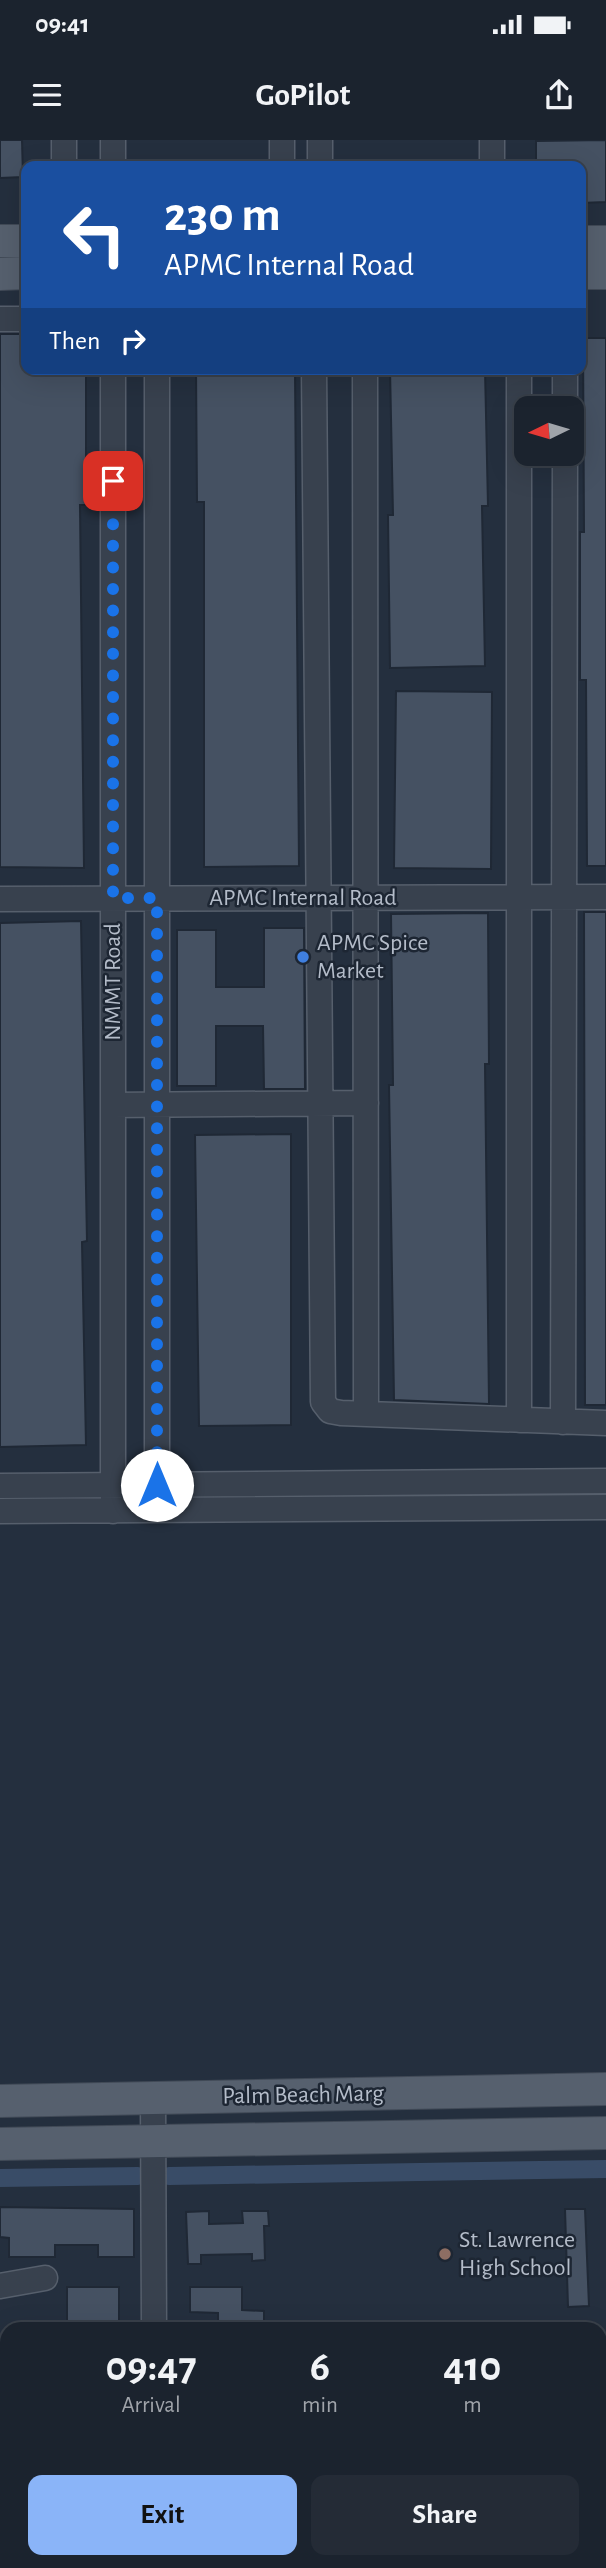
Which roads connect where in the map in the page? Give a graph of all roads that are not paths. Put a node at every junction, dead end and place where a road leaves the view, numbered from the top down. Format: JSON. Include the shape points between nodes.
{"nodes":[{"id":1,"x":64,"y":140,"type":"edge"},
{"id":2,"x":113,"y":140,"type":"edge"},
{"id":3,"x":282,"y":140,"type":"edge"},
{"id":4,"x":320,"y":140,"type":"edge"},
{"id":5,"x":492,"y":140,"type":"edge"},
{"id":6,"x":64,"y":161,"type":"edge"},
{"id":7,"x":113,"y":161,"type":"edge"},
{"id":8,"x":282,"y":161,"type":"edge"},
{"id":9,"x":320,"y":161,"type":"edge"},
{"id":10,"x":492,"y":161,"type":"edge"},
{"id":11,"x":0,"y":241,"type":"edge"},
{"id":12,"x":21,"y":241,"type":"edge"},
{"id":13,"x":586,"y":242,"type":"edge"},
{"id":14,"x":606,"y":242,"type":"edge"},
{"id":15,"x":586,"y":273,"type":"edge"},
{"id":16,"x":606,"y":273,"type":"edge"},
{"id":17,"x":0,"y":274,"type":"edge"},
{"id":18,"x":21,"y":274,"type":"edge"},
{"id":19,"x":0,"y":319,"type":"edge"},
{"id":20,"x":21,"y":319,"type":"edge"},
{"id":21,"x":113,"y":375,"type":"edge"},
{"id":22,"x":157,"y":375,"type":"edge"},
{"id":23,"x":314,"y":375,"type":"edge"},
{"id":24,"x":365,"y":375,"type":"edge"},
{"id":25,"x":519,"y":375,"type":"edge"},
{"id":26,"x":565,"y":375,"type":"edge"},
{"id":27,"x":565,"y":396,"type":"edge"},
{"id":28,"x":565,"y":466,"type":"edge"},
{"id":29,"x":606,"y":897,"type":"edge"},
{"id":30,"x":113,"y":898,"type":"junction"},
{"id":31,"x":157,"y":898,"type":"junction"},
{"id":32,"x":321,"y":898,"type":"junction"},
{"id":33,"x":365,"y":898,"type":"junction"},
{"id":34,"x":520,"y":898,"type":"junction"},
{"id":35,"x":564,"y":898,"type":"junction"},
{"id":36,"x":0,"y":899,"type":"edge"},
{"id":37,"x":366,"y":1103,"type":"junction"},
{"id":38,"x":157,"y":1104,"type":"junction"},
{"id":39,"x":321,"y":1104,"type":"junction"},
{"id":40,"x":113,"y":1105,"type":"junction"},
{"id":41,"x":366,"y":1414,"type":"junction"},
{"id":42,"x":519,"y":1420,"type":"junction"},
{"id":43,"x":563,"y":1422,"type":"junction"},
{"id":44,"x":606,"y":1423,"type":"edge"},
{"id":45,"x":606,"y":1482,"type":"edge"},
{"id":46,"x":113,"y":1485,"type":"junction"},
{"id":47,"x":157,"y":1485,"type":"junction"},
{"id":48,"x":0,"y":1486,"type":"edge"},
{"id":49,"x":606,"y":1507,"type":"edge"},
{"id":50,"x":157,"y":1510,"type":"junction"},
{"id":51,"x":0,"y":1511,"type":"edge"},
{"id":52,"x":113,"y":1511,"type":"junction"},
{"id":53,"x":606,"y":2089,"type":"edge"},
{"id":54,"x":153,"y":2098,"type":"junction"},
{"id":55,"x":0,"y":2101,"type":"edge"},
{"id":56,"x":606,"y":2133,"type":"edge"},
{"id":57,"x":153,"y":2141,"type":"junction"},
{"id":58,"x":0,"y":2144,"type":"edge"},
{"id":59,"x":45,"y":2278,"type":"dead end"},
{"id":60,"x":0,"y":2286,"type":"edge"},
{"id":61,"x":154,"y":2322,"type":"edge"}],
"edges":[{"from":1,"to":6,"type":"street"},
{"from":2,"to":7,"type":"street"},
{"from":3,"to":8,"type":"street"},
{"from":4,"to":9,"type":"street"},
{"from":5,"to":10,"type":"street"},
{"from":11,"to":12,"type":"main road"},
{"from":13,"to":14,"type":"main road"},
{"from":15,"to":16,"type":"main road"},
{"from":17,"to":18,"type":"main road"},
{"from":19,"to":20,"type":"street"},
{"from":21,"to":30,"type":"street","name":"NMMT Road"},
{"from":22,"to":31,"type":"street"},
{"from":23,"to":32,"type":"street"},
{"from":24,"to":33,"type":"street"},
{"from":25,"to":34,"type":"street"},
{"from":26,"to":27,"type":"street"},
{"from":28,"to":35,"type":"street"},
{"from":29,"to":35,"type":"street","name":"APMC Internal Road"},
{"from":30,"to":31,"type":"street","name":"APMC Internal Road"},
{"from":30,"to":36,"type":"street","name":"APMC Internal Road"},
{"from":30,"to":40,"type":"street","name":"NMMT Road"},
{"from":31,"to":32,"type":"street","name":"APMC Internal Road"},
{"from":31,"to":38,"type":"street"},
{"from":32,"to":33,"type":"street","name":"APMC Internal Road"},
{"from":32,"to":39,"type":"street"},
{"from":33,"to":34,"type":"street","name":"APMC Internal Road"},
{"from":33,"to":37,"type":"street"},
{"from":34,"to":35,"type":"street","name":"APMC Internal Road"},
{"from":34,"to":42,"type":"street"},
{"from":35,"to":43,"type":"street"},
{"from":37,"to":39,"type":"street"},
{"from":37,"to":41,"type":"street"},
{"from":38,"to":39,"type":"street"},
{"from":38,"to":40,"type":"street"},
{"from":38,"to":47,"type":"street"},
{"from":39,"to":41,"type":"street","via":[[323,1402],[330,1411]]},
{"from":40,"to":46,"type":"street","name":"NMMT Road"},
{"from":41,"to":42,"type":"street"},
{"from":42,"to":43,"type":"street"},
{"from":43,"to":44,"type":"street"},
{"from":45,"to":47,"type":"street"},
{"from":46,"to":47,"type":"street"},
{"from":46,"to":48,"type":"street"},
{"from":46,"to":52,"type":"street","name":"NMMT Road"},
{"from":47,"to":50,"type":"street"},
{"from":49,"to":50,"type":"street"},
{"from":50,"to":52,"type":"street"},
{"from":51,"to":52,"type":"street"},
{"from":53,"to":54,"type":"main road","name":"Palm Beach Marg"},
{"from":54,"to":55,"type":"main road","name":"Palm Beach Marg"},
{"from":54,"to":57,"type":"street"},
{"from":56,"to":57,"type":"main road","name":"Palm Beach Marg"},
{"from":57,"to":58,"type":"main road","name":"Palm Beach Marg"},
{"from":57,"to":61,"type":"street"},
{"from":59,"to":60,"type":"street"}]}
